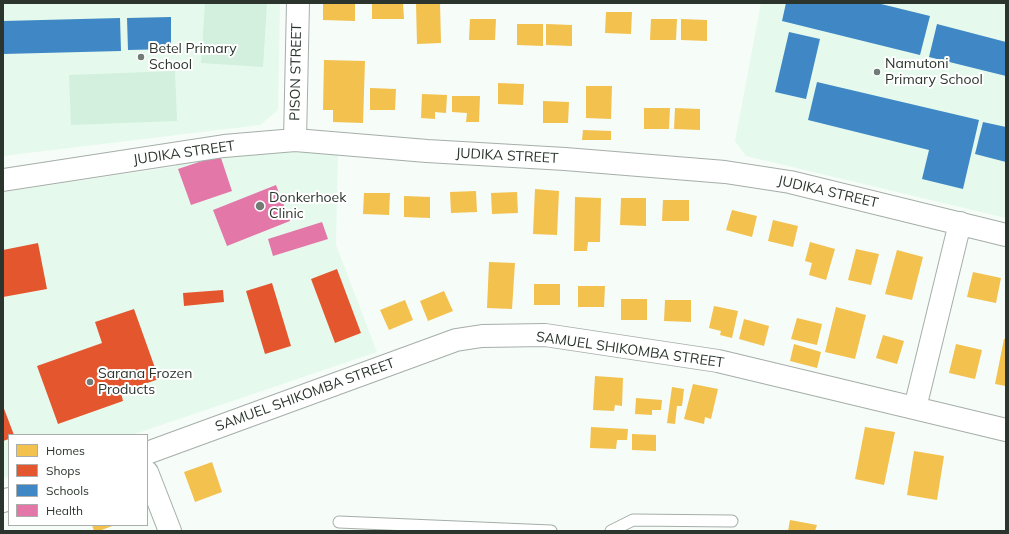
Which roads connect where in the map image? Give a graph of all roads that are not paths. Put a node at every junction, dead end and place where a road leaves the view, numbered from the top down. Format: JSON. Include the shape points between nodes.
{"nodes":[{"id":1,"x":298,"y":3,"type":"edge"},
{"id":2,"x":295,"y":140,"type":"junction"},
{"id":3,"x":3,"y":180,"type":"edge"},
{"id":4,"x":960,"y":223,"type":"junction"},
{"id":5,"x":1006,"y":235,"type":"edge"},
{"id":6,"x":915,"y":408,"type":"junction"},
{"id":7,"x":1006,"y":430,"type":"edge"},
{"id":8,"x":148,"y":453,"type":"edge"},
{"id":9,"x":148,"y":475,"type":"edge"},
{"id":10,"x":732,"y":521,"type":"dead end"},
{"id":11,"x":339,"y":522,"type":"dead end"},
{"id":12,"x":471,"y":530,"type":"edge"},
{"id":13,"x":170,"y":531,"type":"edge"},
{"id":14,"x":552,"y":531,"type":"edge"},
{"id":15,"x":611,"y":531,"type":"edge"}],
"edges":[{"from":1,"to":2,"type":"street","name":"PISON STREET"},
{"from":2,"to":3,"type":"street","name":"JUDIKA STREET","via":[[224,146]]},
{"from":2,"to":4,"type":"street","name":"JUDIKA STREET","via":[[725,172],[790,182]]},
{"from":4,"to":5,"type":"street","name":"JUDIKA STREET"},
{"from":4,"to":6,"type":"street"},
{"from":6,"to":7,"type":"street","name":"SAMUEL SHIKOMBA STREET"},
{"from":6,"to":8,"type":"street","name":"SAMUEL SHIKOMBA STREET","via":[[718,361],[545,335],[482,336],[456,340]]},
{"from":9,"to":13,"type":"street"},
{"from":10,"to":15,"type":"lane","via":[[633,520]]},
{"from":11,"to":12,"type":"lane"},
{"from":12,"to":14,"type":"lane"}]}
